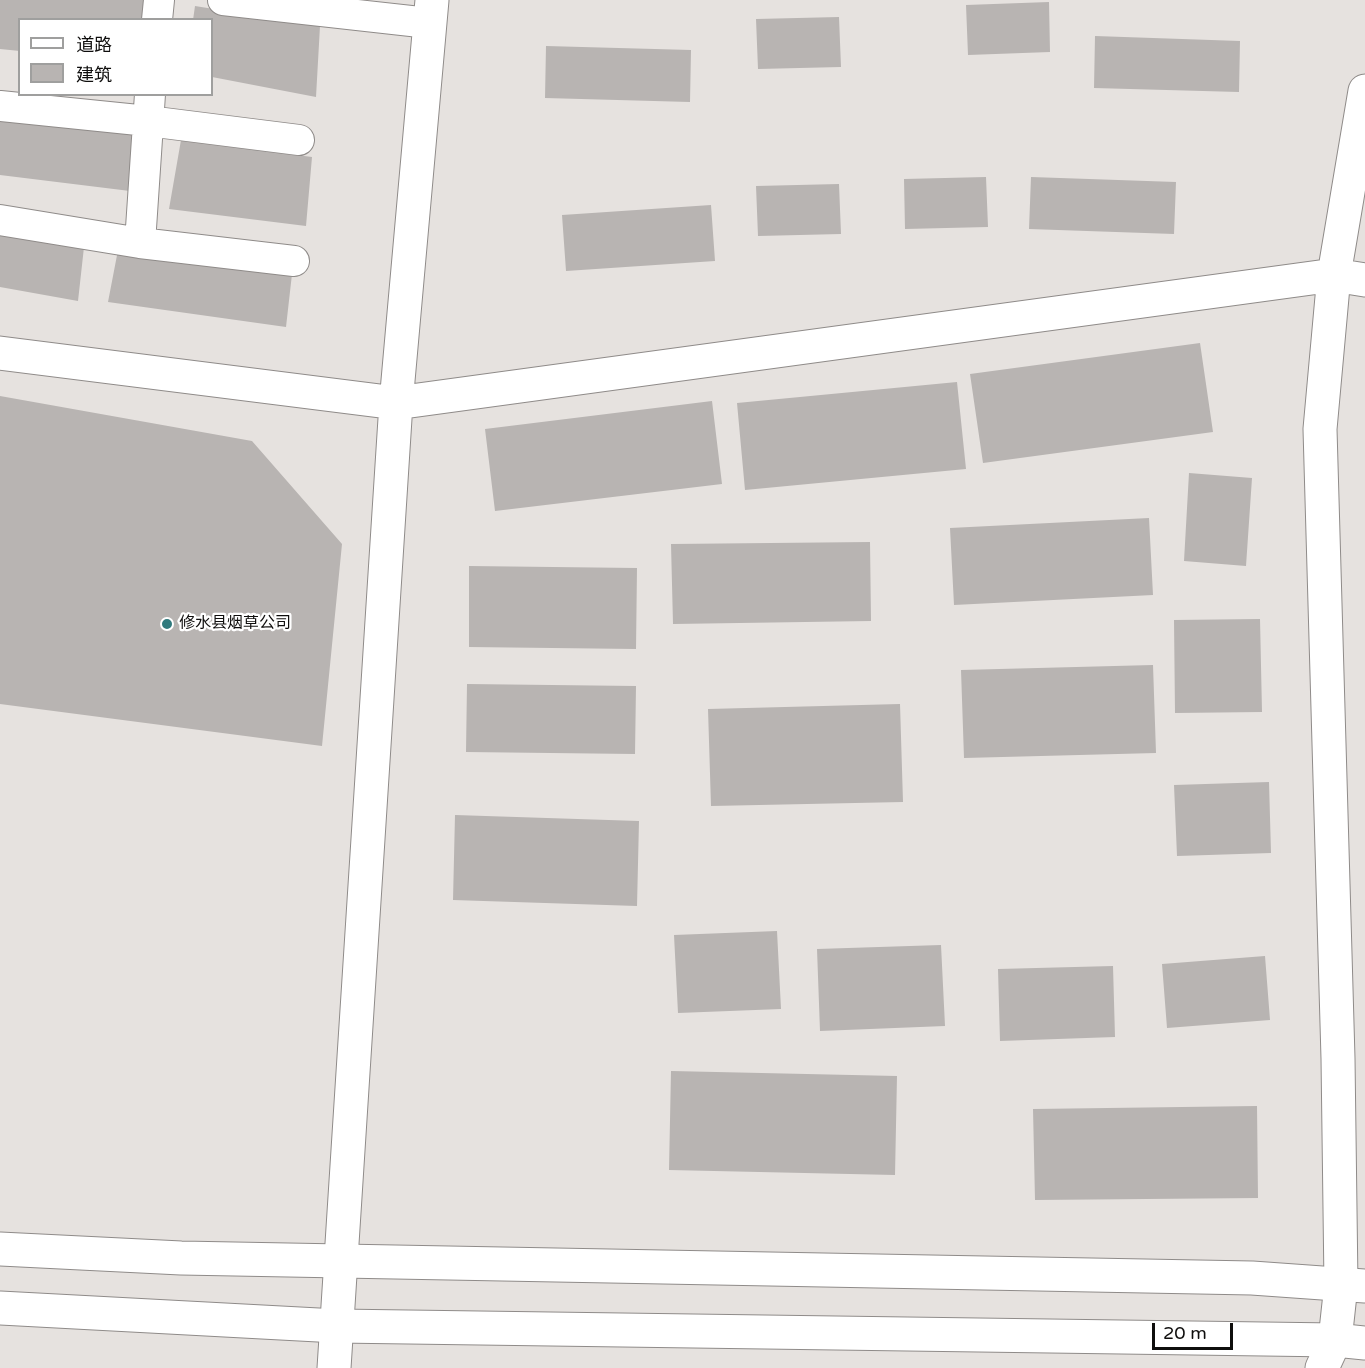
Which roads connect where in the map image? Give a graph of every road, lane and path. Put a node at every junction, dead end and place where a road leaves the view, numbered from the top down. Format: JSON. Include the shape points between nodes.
{"nodes":[{"id":1,"x":159,"y":0,"type":"edge"},
{"id":2,"x":223,"y":0,"type":"edge"},
{"id":3,"x":431,"y":11,"type":"edge"},
{"id":4,"x":157,"y":18,"type":"edge"},
{"id":5,"x":1365,"y":91,"type":"edge"},
{"id":6,"x":0,"y":106,"type":"edge"},
{"id":7,"x":149,"y":108,"type":"edge"},
{"id":8,"x":299,"y":140,"type":"dead end"},
{"id":9,"x":0,"y":220,"type":"edge"},
{"id":10,"x":140,"y":243,"type":"junction"},
{"id":11,"x":294,"y":261,"type":"dead end"},
{"id":12,"x":1350,"y":277,"type":"edge"},
{"id":13,"x":0,"y":353,"type":"edge"},
{"id":14,"x":396,"y":403,"type":"junction"},
{"id":15,"x":0,"y":1249,"type":"edge"},
{"id":16,"x":341,"y":1261,"type":"junction"},
{"id":17,"x":1353,"y":1286,"type":"edge"},
{"id":18,"x":0,"y":1308,"type":"edge"},
{"id":19,"x":337,"y":1326,"type":"junction"},
{"id":20,"x":1341,"y":1351,"type":"edge"},
{"id":21,"x":334,"y":1368,"type":"edge"}],
"edges":[{"from":1,"to":4,"type":"street"},
{"from":2,"to":3,"type":"street"},
{"from":3,"to":14,"type":"main road"},
{"from":5,"to":12,"type":"main road"},
{"from":6,"to":7,"type":"street"},
{"from":7,"to":8,"type":"street"},
{"from":7,"to":10,"type":"street"},
{"from":9,"to":10,"type":"street"},
{"from":10,"to":11,"type":"street"},
{"from":12,"to":14,"type":"main road"},
{"from":12,"to":17,"type":"main road","via":[[1320,429],[1338,1058]]},
{"from":13,"to":14,"type":"main road"},
{"from":14,"to":16,"type":"main road"},
{"from":15,"to":16,"type":"main road"},
{"from":16,"to":17,"type":"main road","via":[[1252,1278]]},
{"from":16,"to":19,"type":"main road"},
{"from":17,"to":20,"type":"main road"},
{"from":18,"to":19,"type":"main road"},
{"from":19,"to":20,"type":"main road"},
{"from":19,"to":21,"type":"main road"}]}
